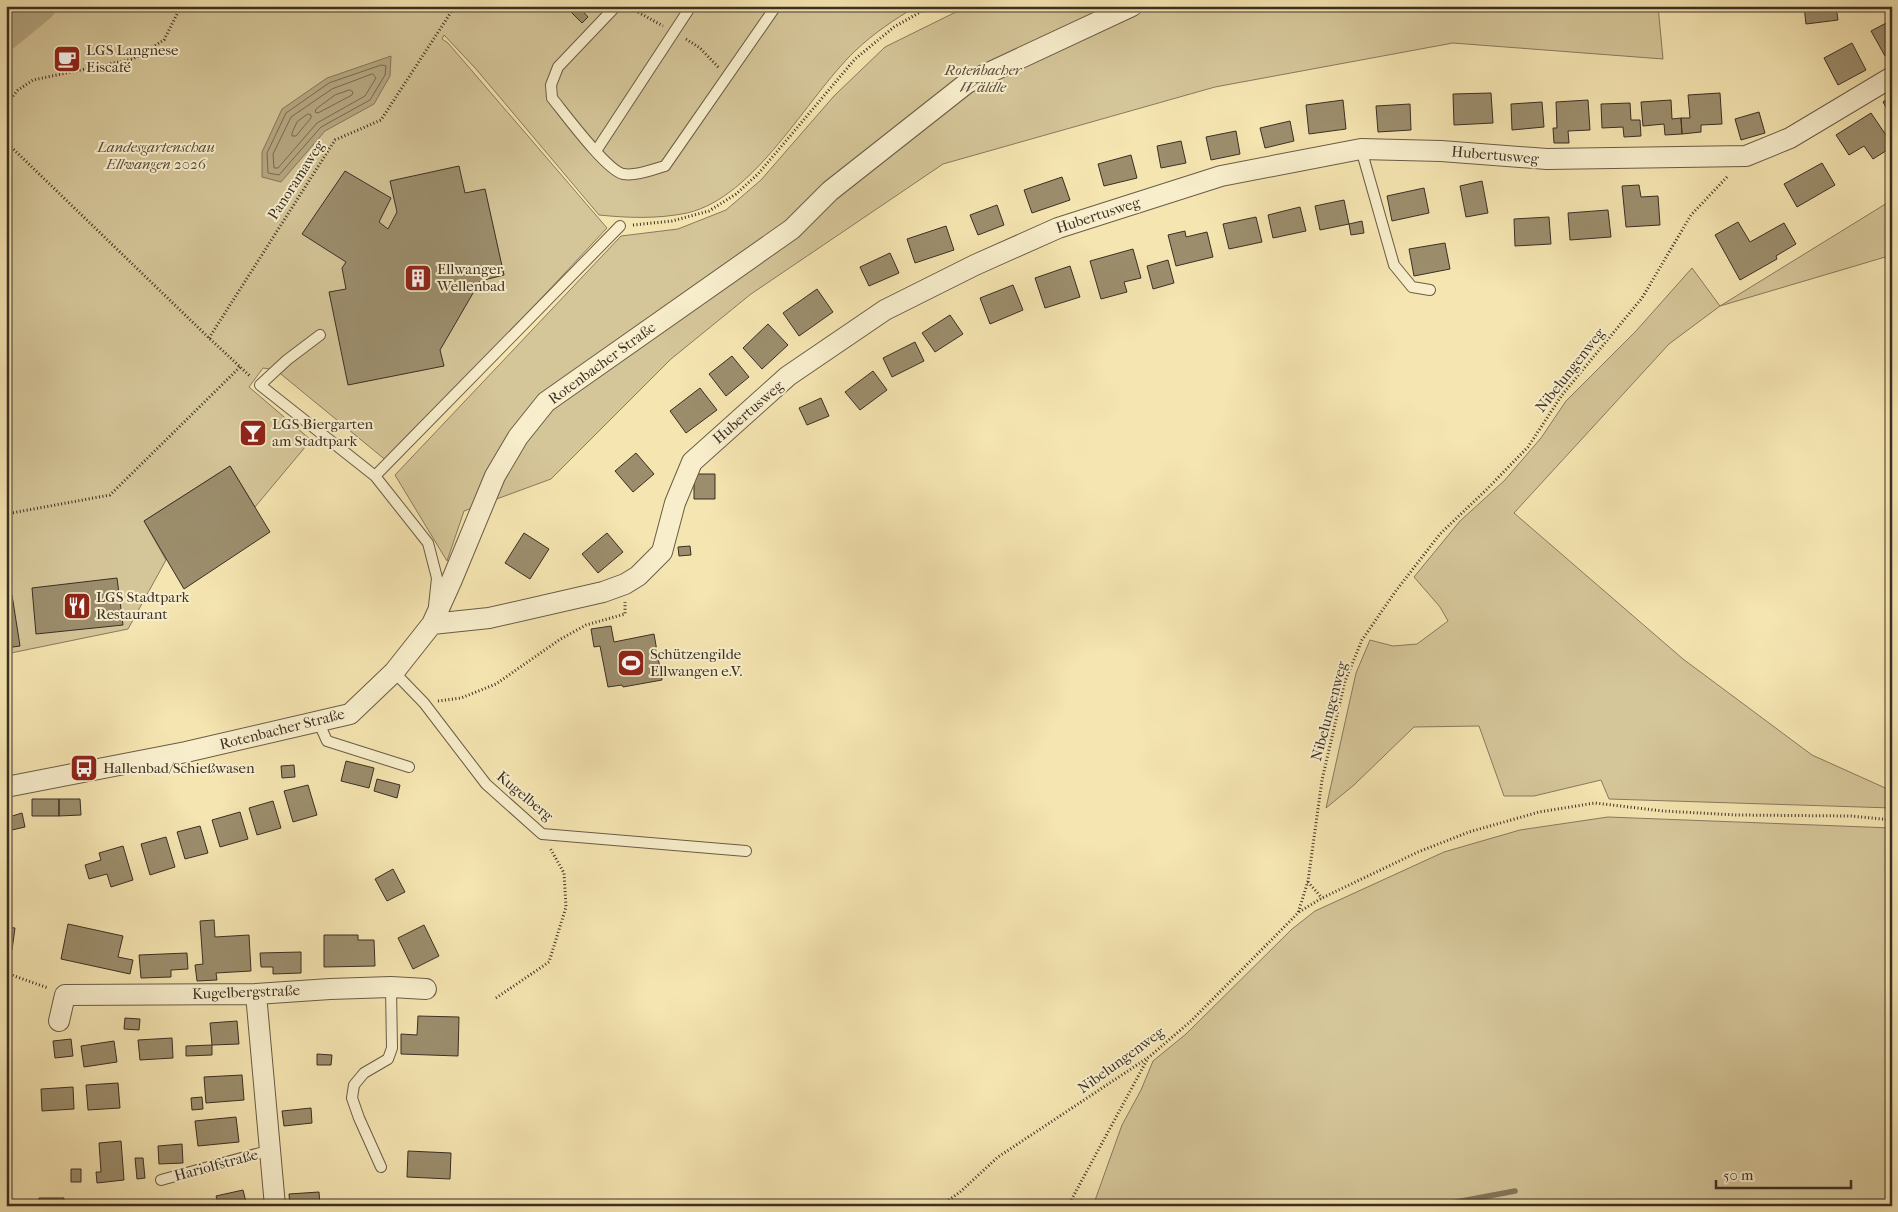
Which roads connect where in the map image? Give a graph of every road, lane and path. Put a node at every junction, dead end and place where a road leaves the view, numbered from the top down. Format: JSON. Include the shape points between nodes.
{"nodes":[{"id":1,"x":181,"y":6,"type":"edge"},
{"id":2,"x":455,"y":6,"type":"edge"},
{"id":3,"x":616,"y":6,"type":"edge"},
{"id":4,"x":691,"y":6,"type":"edge"},
{"id":5,"x":776,"y":6,"type":"edge"},
{"id":6,"x":931,"y":6,"type":"edge"},
{"id":7,"x":1132,"y":6,"type":"edge"},
{"id":8,"x":1892,"y":77,"type":"edge"},
{"id":9,"x":6,"y":104,"type":"edge"},
{"id":10,"x":6,"y":142,"type":"edge"},
{"id":11,"x":1361,"y":149,"type":"junction"},
{"id":12,"x":596,"y":150,"type":"junction"},
{"id":13,"x":1746,"y":156,"type":"junction"},
{"id":14,"x":620,"y":226,"type":"joint"},
{"id":15,"x":1430,"y":290,"type":"dead end"},
{"id":16,"x":320,"y":335,"type":"dead end"},
{"id":17,"x":209,"y":338,"type":"junction"},
{"id":18,"x":240,"y":367,"type":"junction"},
{"id":19,"x":260,"y":385,"type":"junction"},
{"id":20,"x":375,"y":476,"type":"junction"},
{"id":21,"x":6,"y":514,"type":"edge"},
{"id":22,"x":625,"y":584,"type":"junction"},
{"id":23,"x":432,"y":624,"type":"junction"},
{"id":24,"x":394,"y":672,"type":"junction"},
{"id":25,"x":424,"y":703,"type":"junction"},
{"id":26,"x":318,"y":721,"type":"junction"},
{"id":27,"x":409,"y":767,"type":"dead end"},
{"id":28,"x":6,"y":787,"type":"edge"},
{"id":29,"x":1892,"y":820,"type":"edge"},
{"id":30,"x":542,"y":834,"type":"junction"},
{"id":31,"x":746,"y":851,"type":"dead end"},
{"id":32,"x":1308,"y":881,"type":"junction"},
{"id":33,"x":1322,"y":898,"type":"junction"},
{"id":34,"x":1298,"y":913,"type":"junction"},
{"id":35,"x":6,"y":973,"type":"edge"},
{"id":36,"x":391,"y":987,"type":"junction"},
{"id":37,"x":426,"y":989,"type":"dead end"},
{"id":38,"x":256,"y":994,"type":"junction"},
{"id":39,"x":65,"y":995,"type":"junction"},
{"id":40,"x":496,"y":998,"type":"dead end"},
{"id":41,"x":59,"y":1021,"type":"dead end"},
{"id":42,"x":1148,"y":1057,"type":"junction"},
{"id":43,"x":271,"y":1150,"type":"junction"},
{"id":44,"x":381,"y":1167,"type":"dead end"},
{"id":45,"x":161,"y":1180,"type":"dead end"},
{"id":46,"x":276,"y":1206,"type":"edge"},
{"id":47,"x":940,"y":1206,"type":"edge"},
{"id":48,"x":1068,"y":1206,"type":"edge"}],
"edges":[{"from":1,"to":9,"type":"path","via":[[164,40],[133,59],[33,80]]},
{"from":2,"to":17,"type":"path","name":"Panoramaweg","via":[[381,120],[335,140]]},
{"from":3,"to":12,"type":"lane","via":[[558,67],[551,85],[552,98]]},
{"from":4,"to":12,"type":"lane"},
{"from":5,"to":12,"type":"lane","via":[[665,166],[638,174],[621,174],[608,165]]},
{"from":6,"to":14,"type":"path","via":[[894,27],[856,59],[758,174],[736,194],[709,211],[672,221]]},
{"from":7,"to":23,"type":"street","name":"Rotenbacher Straße","via":[[967,83],[830,191],[792,229],[546,402],[518,437],[495,476]]},
{"from":8,"to":13,"type":"street","name":"Hubertusweg","via":[[1790,138]]},
{"from":10,"to":17,"type":"path"},
{"from":11,"to":13,"type":"street","name":"Hubertusweg","via":[[1441,151],[1546,160]]},
{"from":11,"to":15,"type":"lane","via":[[1394,265],[1412,287]]},
{"from":11,"to":22,"type":"street","name":"Hubertusweg","via":[[1221,176],[1058,228],[885,310],[788,376],[692,462],[675,503],[662,552]]},
{"from":13,"to":32,"type":"path","name":"Nibelungenweg","via":[[1691,215],[1642,298],[1562,395],[1528,447],[1440,534],[1362,640],[1346,681],[1322,780]]},
{"from":14,"to":20,"type":"lane"},
{"from":16,"to":19,"type":"lane"},
{"from":17,"to":18,"type":"path"},
{"from":18,"to":19,"type":"path"},
{"from":18,"to":21,"type":"path","via":[[110,495]]},
{"from":19,"to":20,"type":"lane"},
{"from":20,"to":23,"type":"lane","via":[[428,543],[437,578]]},
{"from":22,"to":23,"type":"street","name":"Hubertusweg","via":[[489,618]]},
{"from":22,"to":25,"type":"path","via":[[625,614],[586,625],[496,684],[461,698]]},
{"from":23,"to":24,"type":"street","name":"Rotenbacher Straße"},
{"from":24,"to":25,"type":"lane","name":"Kugelberg"},
{"from":24,"to":26,"type":"street","name":"Rotenbacher Straße","via":[[350,714]]},
{"from":25,"to":30,"type":"lane","name":"Kugelberg","via":[[486,784]]},
{"from":26,"to":27,"type":"lane","via":[[327,741]]},
{"from":26,"to":28,"type":"street","name":"Rotenbacher Straße","via":[[186,752]]},
{"from":29,"to":33,"type":"path","via":[[1851,816],[1700,813],[1595,803],[1539,812],[1469,832],[1418,852]]},
{"from":30,"to":31,"type":"lane","name":"Kugelberg"},
{"from":30,"to":40,"type":"path","via":[[564,873],[566,907],[549,962]]},
{"from":32,"to":33,"type":"path"},
{"from":32,"to":34,"type":"path","name":"Nibelungenweg"},
{"from":33,"to":34,"type":"path"},
{"from":34,"to":42,"type":"path","name":"Nibelungenweg","via":[[1191,1021]]},
{"from":35,"to":39,"type":"path"},
{"from":36,"to":37,"type":"street","name":"Kugelbergstraße"},
{"from":36,"to":38,"type":"street","name":"Kugelbergstraße"},
{"from":36,"to":44,"type":"lane","via":[[392,1048],[388,1059],[364,1074],[354,1085],[352,1098]]},
{"from":38,"to":39,"type":"street","name":"Kugelbergstraße"},
{"from":38,"to":43,"type":"street"},
{"from":39,"to":41,"type":"street"},
{"from":42,"to":47,"type":"path","name":"Nibelungenweg","via":[[998,1157]]},
{"from":42,"to":48,"type":"path"},
{"from":43,"to":45,"type":"lane","name":"Hariolfstraße"},
{"from":43,"to":46,"type":"street"}]}
